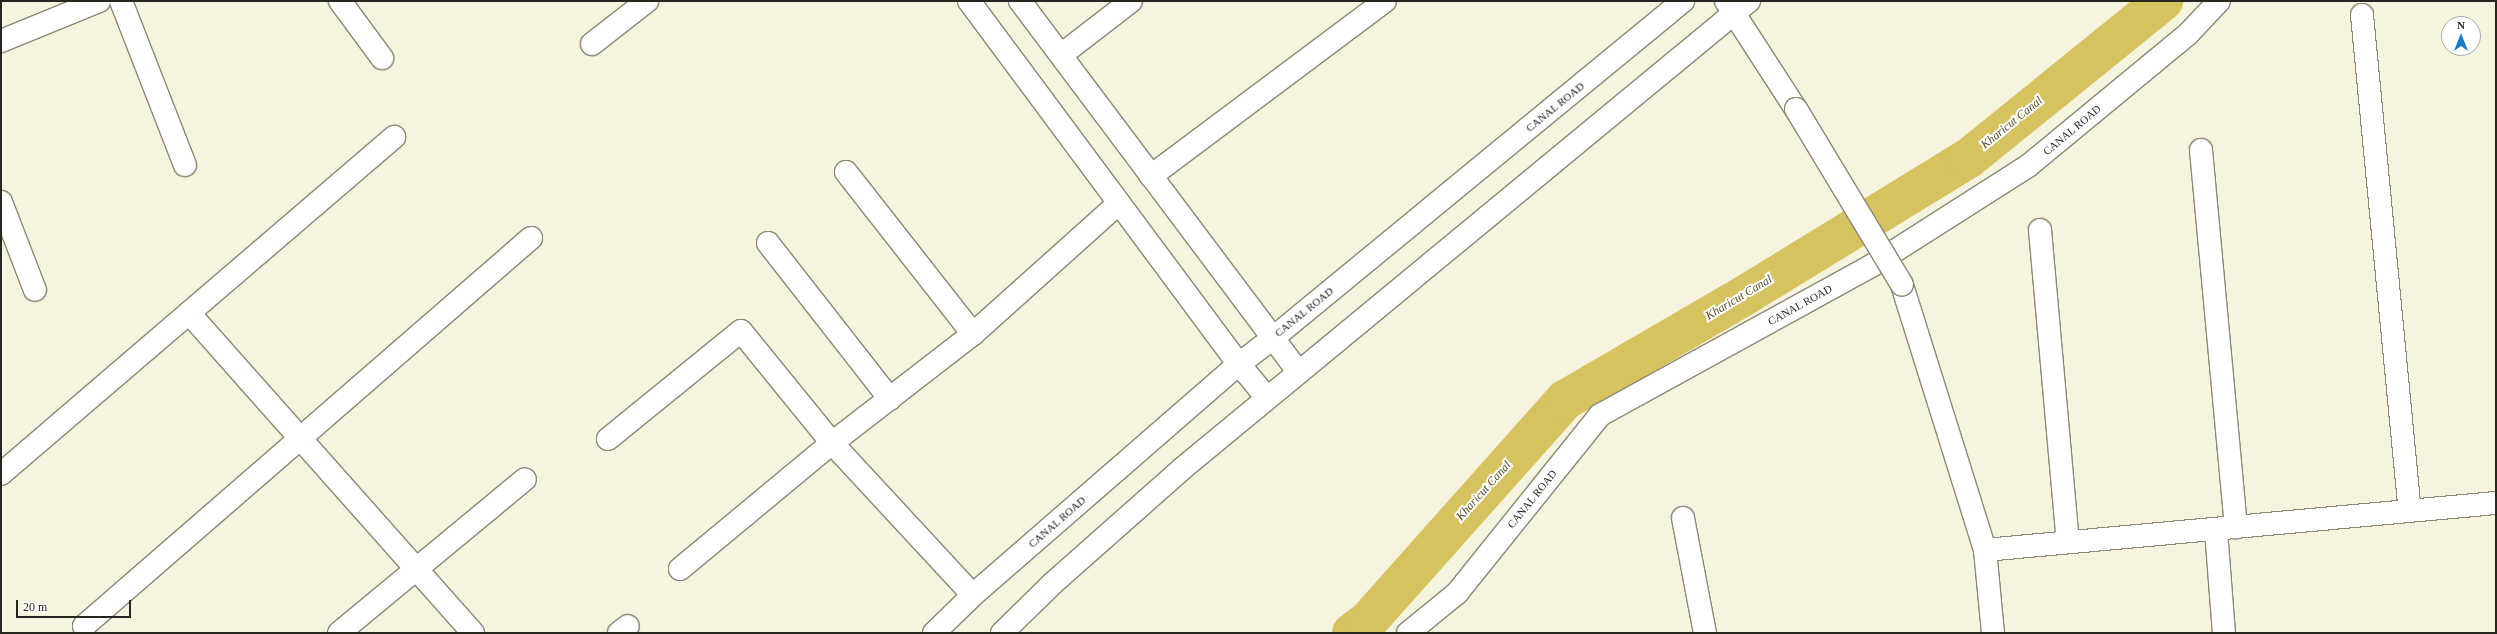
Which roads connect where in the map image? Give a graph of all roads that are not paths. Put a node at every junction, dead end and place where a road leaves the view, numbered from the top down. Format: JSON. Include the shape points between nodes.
{"nodes":[{"id":1,"x":100,"y":1,"type":"edge"},
{"id":2,"x":121,"y":1,"type":"edge"},
{"id":3,"x":340,"y":1,"type":"edge"},
{"id":4,"x":647,"y":1,"type":"edge"},
{"id":5,"x":969,"y":1,"type":"edge"},
{"id":6,"x":1020,"y":1,"type":"edge"},
{"id":7,"x":1131,"y":1,"type":"edge"},
{"id":8,"x":1385,"y":1,"type":"edge"},
{"id":9,"x":1683,"y":1,"type":"edge"},
{"id":10,"x":2219,"y":1,"type":"edge"},
{"id":11,"x":1736,"y":5,"type":"edge"},
{"id":12,"x":2362,"y":15,"type":"dead end"},
{"id":13,"x":1,"y":41,"type":"edge"},
{"id":14,"x":592,"y":44,"type":"dead end"},
{"id":15,"x":1061,"y":55,"type":"junction"},
{"id":16,"x":382,"y":58,"type":"dead end"},
{"id":17,"x":394,"y":137,"type":"dead end"},
{"id":18,"x":2201,"y":150,"type":"dead end"},
{"id":19,"x":185,"y":165,"type":"dead end"},
{"id":20,"x":846,"y":172,"type":"dead end"},
{"id":21,"x":1151,"y":176,"type":"junction"},
{"id":22,"x":1,"y":202,"type":"edge"},
{"id":23,"x":1119,"y":203,"type":"junction"},
{"id":24,"x":2040,"y":230,"type":"dead end"},
{"id":25,"x":531,"y":238,"type":"dead end"},
{"id":26,"x":768,"y":243,"type":"dead end"},
{"id":27,"x":35,"y":290,"type":"dead end"},
{"id":28,"x":189,"y":313,"type":"junction"},
{"id":29,"x":973,"y":334,"type":"junction"},
{"id":30,"x":1273,"y":338,"type":"junction"},
{"id":31,"x":1239,"y":364,"type":"junction"},
{"id":32,"x":1299,"y":372,"type":"junction"},
{"id":33,"x":1267,"y":398,"type":"junction"},
{"id":34,"x":890,"y":399,"type":"junction"},
{"id":35,"x":300,"y":437,"type":"junction"},
{"id":36,"x":608,"y":439,"type":"dead end"},
{"id":37,"x":832,"y":443,"type":"junction"},
{"id":38,"x":1,"y":474,"type":"edge"},
{"id":39,"x":525,"y":479,"type":"dead end"},
{"id":40,"x":2496,"y":503,"type":"edge"},
{"id":41,"x":2410,"y":511,"type":"junction"},
{"id":42,"x":1683,"y":518,"type":"dead end"},
{"id":43,"x":2226,"y":529,"type":"junction"},
{"id":44,"x":2068,"y":542,"type":"junction"},
{"id":45,"x":1985,"y":550,"type":"junction"},
{"id":46,"x":415,"y":568,"type":"junction"},
{"id":47,"x":680,"y":569,"type":"dead end"},
{"id":48,"x":973,"y":595,"type":"junction"},
{"id":49,"x":84,"y":626,"type":"dead end"},
{"id":50,"x":339,"y":633,"type":"edge"},
{"id":51,"x":473,"y":633,"type":"edge"},
{"id":52,"x":934,"y":633,"type":"edge"},
{"id":53,"x":1002,"y":633,"type":"edge"},
{"id":54,"x":1408,"y":633,"type":"edge"},
{"id":55,"x":1705,"y":633,"type":"edge"},
{"id":56,"x":1993,"y":633,"type":"edge"},
{"id":57,"x":2224,"y":633,"type":"edge"}],
"edges":[{"from":1,"to":13,"type":"street"},
{"from":2,"to":19,"type":"street"},
{"from":3,"to":16,"type":"street"},
{"from":4,"to":14,"type":"street"},
{"from":5,"to":23,"type":"street"},
{"from":6,"to":15,"type":"street"},
{"from":7,"to":15,"type":"street"},
{"from":8,"to":21,"type":"street"},
{"from":9,"to":30,"type":"street","name":"CANAL ROAD"},
{"from":10,"to":54,"type":"street","name":"CANAL ROAD","via":[[2188,34],[2028,166],[1871,266],[1600,415],[1457,593]]},
{"from":11,"to":32,"type":"street"},
{"from":11,"to":45,"type":"street","bridge":true,"via":[[1902,285]]},
{"from":12,"to":41,"type":"street"},
{"from":15,"to":21,"type":"street"},
{"from":17,"to":28,"type":"street"},
{"from":18,"to":43,"type":"street"},
{"from":20,"to":29,"type":"street"},
{"from":21,"to":30,"type":"street"},
{"from":22,"to":27,"type":"street"},
{"from":23,"to":29,"type":"street"},
{"from":23,"to":31,"type":"street"},
{"from":24,"to":44,"type":"street"},
{"from":25,"to":35,"type":"street"},
{"from":26,"to":34,"type":"street"},
{"from":28,"to":35,"type":"street"},
{"from":28,"to":38,"type":"street"},
{"from":29,"to":34,"type":"street"},
{"from":30,"to":31,"type":"street","name":"CANAL ROAD"},
{"from":30,"to":32,"type":"street"},
{"from":31,"to":33,"type":"street"},
{"from":31,"to":48,"type":"street","name":"CANAL ROAD"},
{"from":32,"to":33,"type":"street"},
{"from":33,"to":53,"type":"street","via":[[1183,468],[1052,584]]},
{"from":34,"to":37,"type":"street"},
{"from":35,"to":46,"type":"street"},
{"from":35,"to":49,"type":"street"},
{"from":36,"to":37,"type":"street","via":[[741,331]]},
{"from":37,"to":47,"type":"street"},
{"from":37,"to":48,"type":"street"},
{"from":39,"to":46,"type":"street"},
{"from":40,"to":41,"type":"street"},
{"from":41,"to":43,"type":"street"},
{"from":42,"to":55,"type":"street"},
{"from":43,"to":44,"type":"street"},
{"from":43,"to":57,"type":"street"},
{"from":44,"to":45,"type":"street"},
{"from":45,"to":56,"type":"street"},
{"from":46,"to":50,"type":"street"},
{"from":46,"to":51,"type":"street"},
{"from":48,"to":52,"type":"street","name":"CANAL ROAD"}]}
